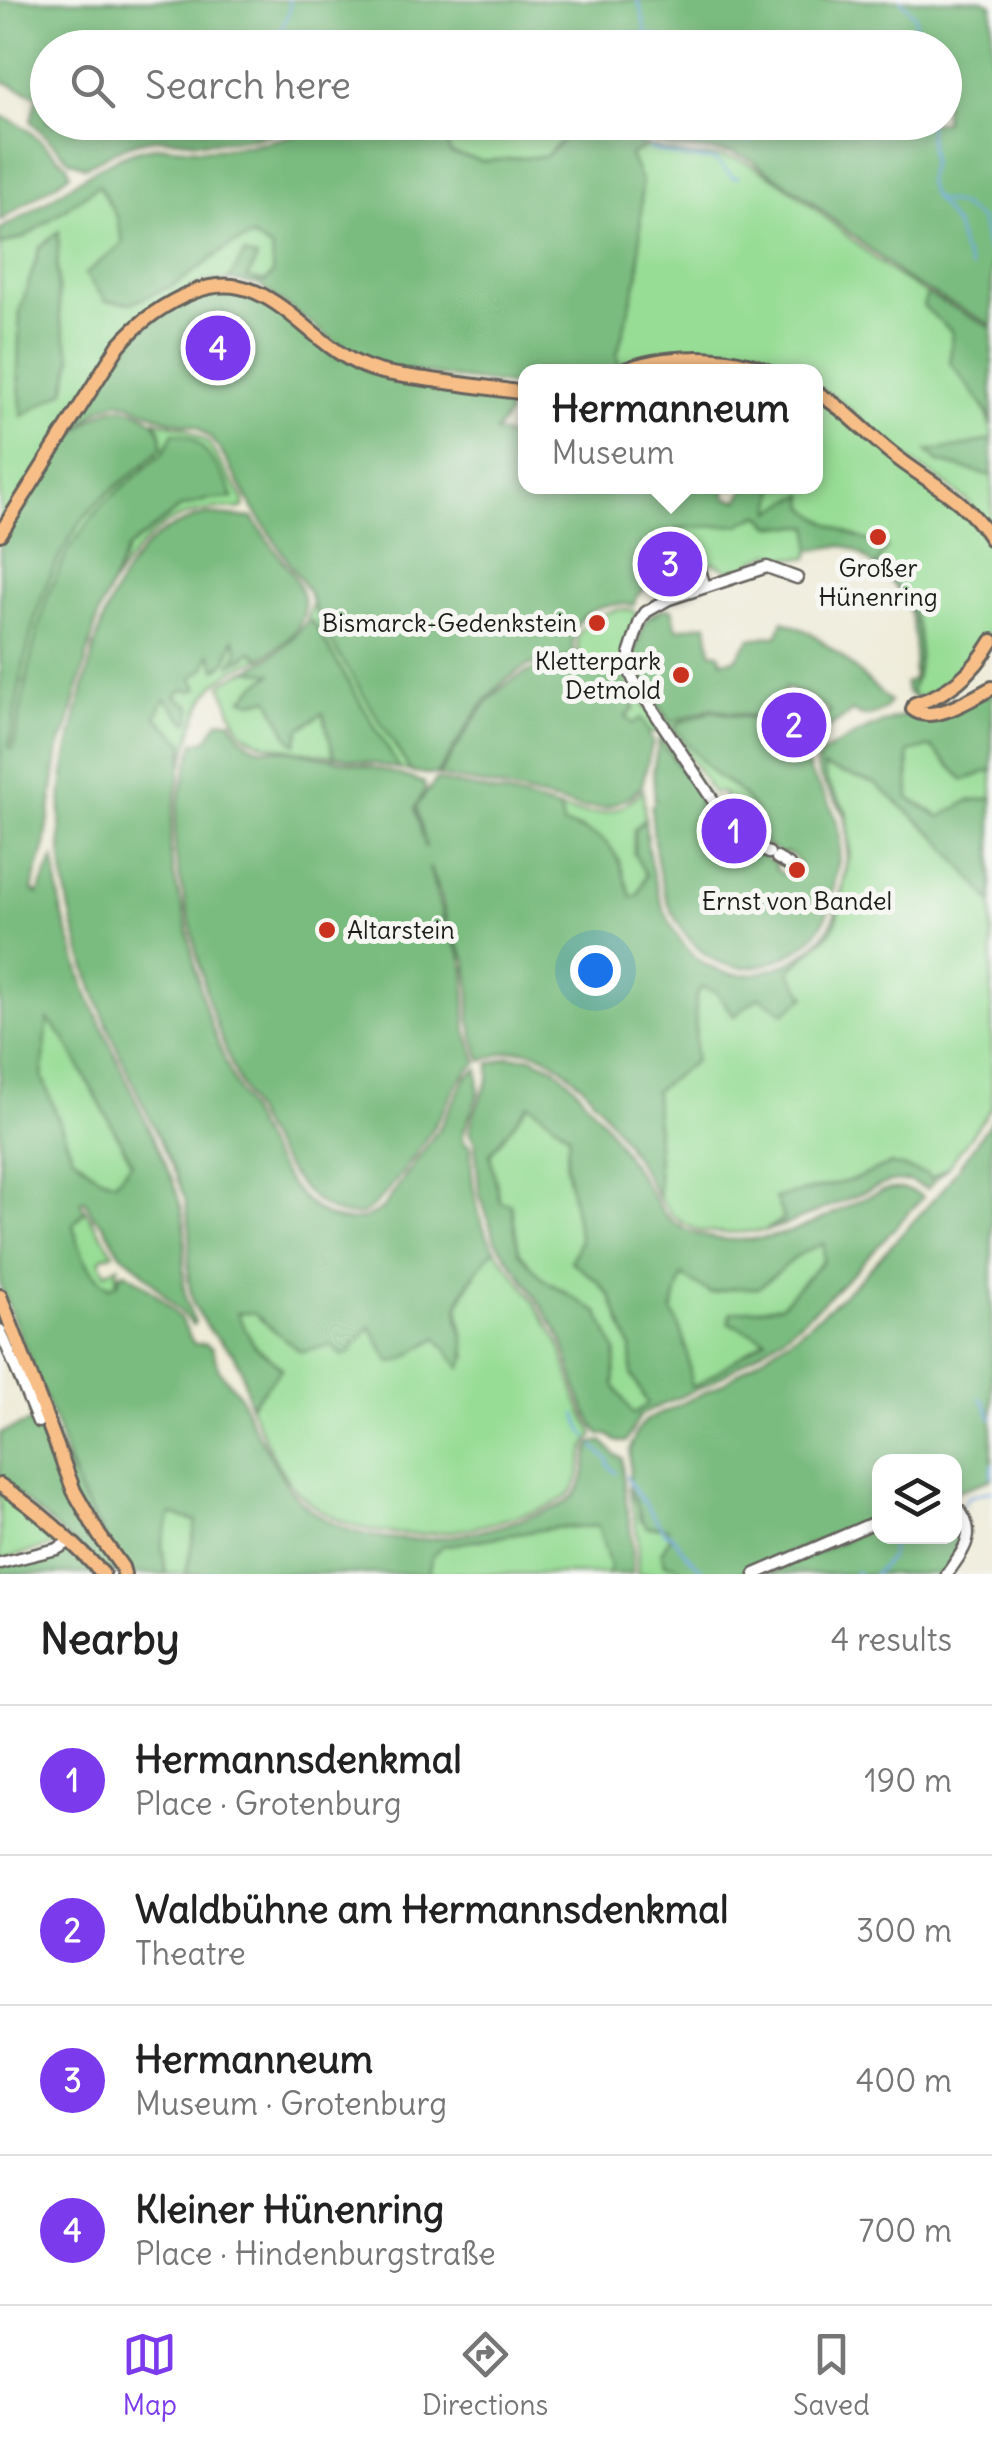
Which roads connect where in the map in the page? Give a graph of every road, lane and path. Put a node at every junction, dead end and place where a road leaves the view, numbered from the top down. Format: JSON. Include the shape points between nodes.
{"nodes":[{"id":1,"x":647,"y":364,"type":"edge"},
{"id":2,"x":748,"y":364,"type":"edge"},
{"id":3,"x":518,"y":392,"type":"edge"},
{"id":4,"x":823,"y":397,"type":"edge"},
{"id":5,"x":0,"y":534,"type":"edge"},
{"id":6,"x":992,"y":540,"type":"edge"},
{"id":7,"x":700,"y":570,"type":"dead end"},
{"id":8,"x":797,"y":578,"type":"dead end"},
{"id":9,"x":702,"y":588,"type":"junction"},
{"id":10,"x":701,"y":602,"type":"dead end"},
{"id":11,"x":992,"y":641,"type":"edge"},
{"id":12,"x":992,"y":688,"type":"edge"},
{"id":13,"x":729,"y":824,"type":"junction"},
{"id":14,"x":744,"y":839,"type":"junction"},
{"id":15,"x":773,"y":855,"type":"dead end"},
{"id":16,"x":0,"y":1296,"type":"edge"},
{"id":17,"x":0,"y":1330,"type":"edge"},
{"id":18,"x":38,"y":1422,"type":"dead end"},
{"id":19,"x":0,"y":1486,"type":"edge"},
{"id":20,"x":962,"y":1517,"type":"edge"},
{"id":21,"x":872,"y":1523,"type":"edge"},
{"id":22,"x":71,"y":1541,"type":"junction"},
{"id":23,"x":0,"y":1563,"type":"edge"},
{"id":24,"x":103,"y":1574,"type":"edge"},
{"id":25,"x":124,"y":1574,"type":"edge"},
{"id":26,"x":755,"y":1574,"type":"edge"},
{"id":27,"x":948,"y":1574,"type":"edge"}],
"edges":[{"from":1,"to":2,"type":"main road","via":[[707,358]]},
{"from":3,"to":5,"type":"main road","via":[[360,365],[254,290],[230,284],[203,288],[137,324]]},
{"from":4,"to":6,"type":"main road","via":[[946,490]]},
{"from":7,"to":9,"type":"street"},
{"from":8,"to":9,"type":"street","via":[[767,567]]},
{"from":9,"to":10,"type":"street"},
{"from":9,"to":13,"type":"street","via":[[642,612],[627,666]]},
{"from":11,"to":12,"type":"main road","via":[[960,680],[913,709],[934,714]]},
{"from":13,"to":14,"type":"street","via":[[746,827]]},
{"from":13,"to":14,"type":"street","via":[[722,838],[729,844]]},
{"from":14,"to":15,"type":"street"},
{"from":16,"to":25,"type":"main road","via":[[74,1490]]},
{"from":17,"to":18,"type":"street"},
{"from":19,"to":22,"type":"main road"},
{"from":20,"to":27,"type":"street","via":[[969,1534]]},
{"from":21,"to":26,"type":"street"},
{"from":22,"to":23,"type":"street"},
{"from":22,"to":24,"type":"main road"}]}
